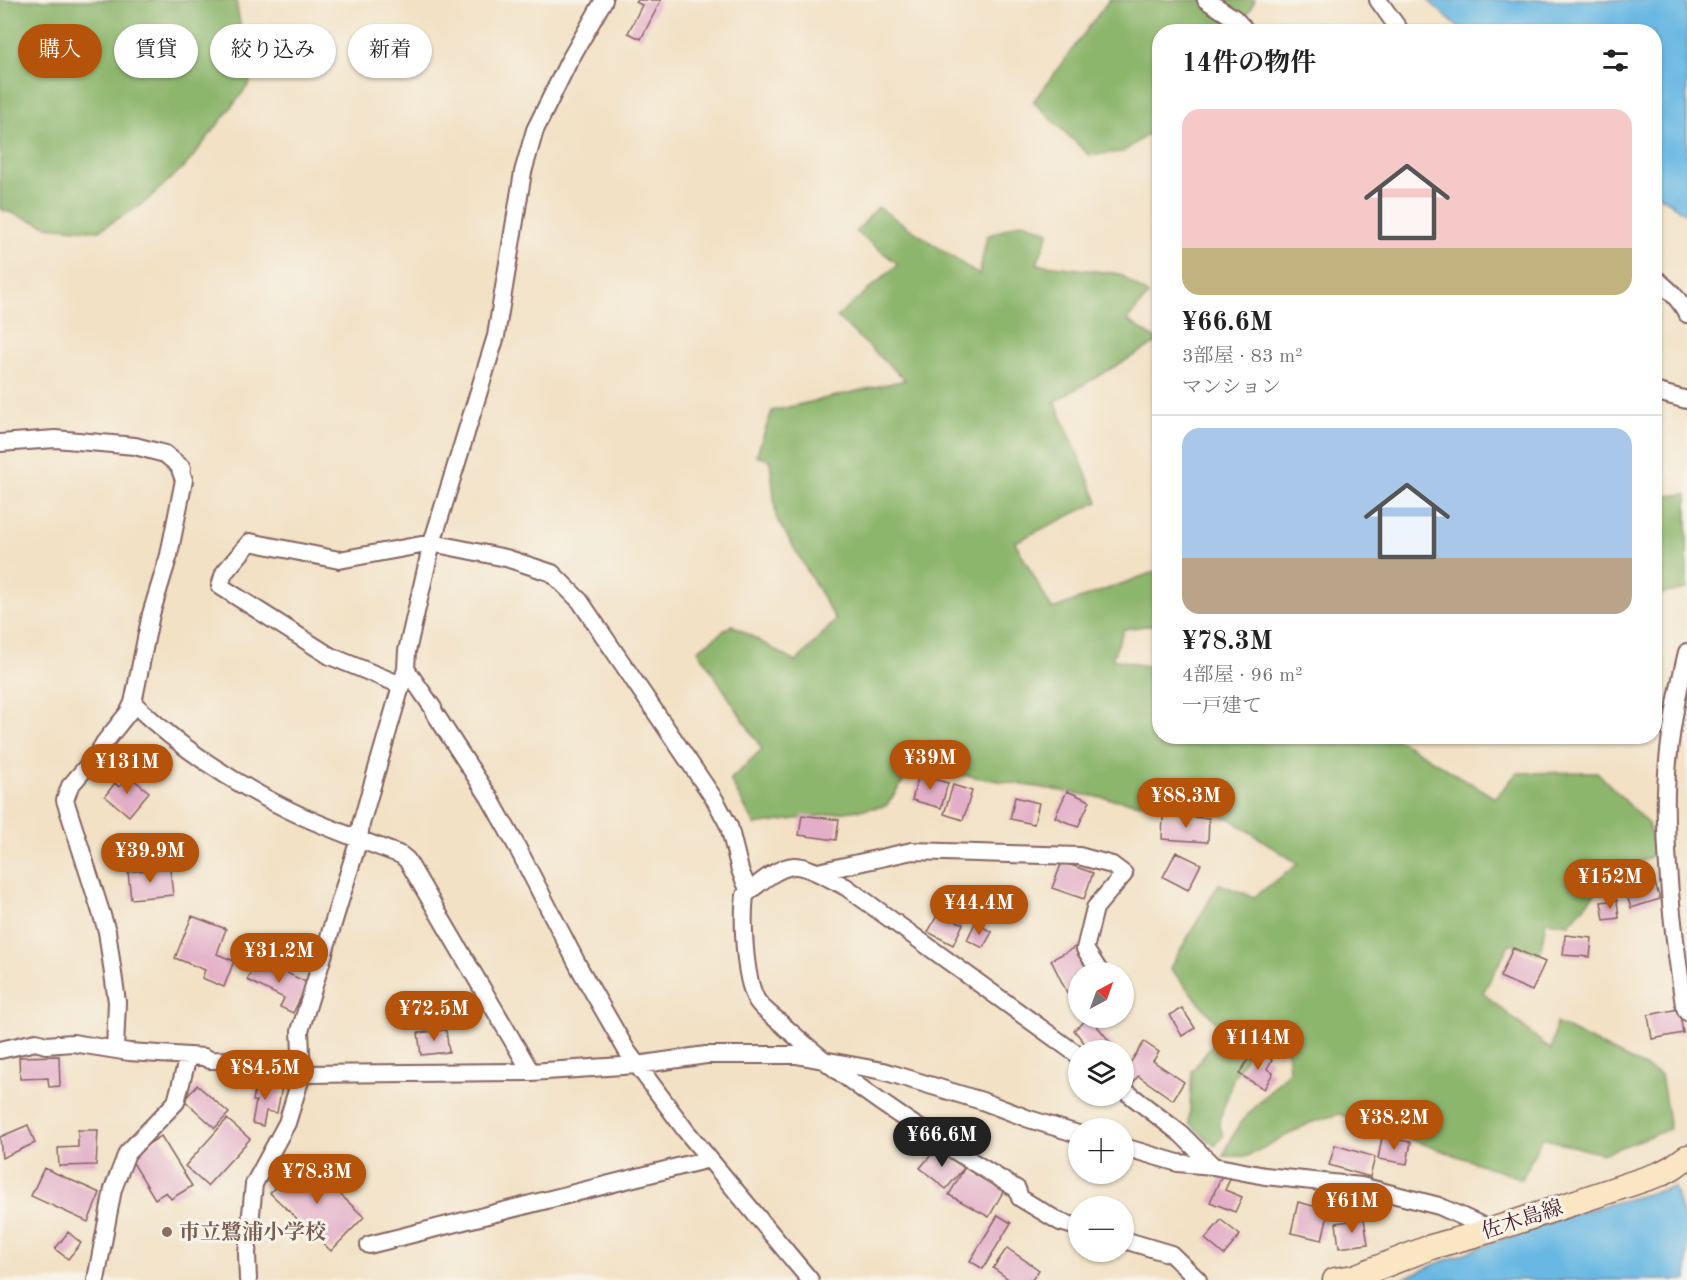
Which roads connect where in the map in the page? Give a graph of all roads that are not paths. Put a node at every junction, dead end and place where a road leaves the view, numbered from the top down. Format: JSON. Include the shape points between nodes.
{"nodes":[{"id":1,"x":604,"y":0,"type":"edge"},
{"id":2,"x":1206,"y":0,"type":"edge"},
{"id":3,"x":1378,"y":0,"type":"edge"},
{"id":4,"x":1239,"y":24,"type":"edge"},
{"id":5,"x":1395,"y":24,"type":"edge"},
{"id":6,"x":1662,"y":284,"type":"edge"},
{"id":7,"x":1687,"y":314,"type":"edge"},
{"id":8,"x":1662,"y":393,"type":"edge"},
{"id":9,"x":1687,"y":400,"type":"edge"},
{"id":10,"x":0,"y":443,"type":"edge"},
{"id":11,"x":432,"y":543,"type":"junction"},
{"id":12,"x":1687,"y":652,"type":"edge"},
{"id":13,"x":404,"y":677,"type":"junction"},
{"id":14,"x":133,"y":703,"type":"junction"},
{"id":15,"x":359,"y":839,"type":"junction"},
{"id":16,"x":818,"y":872,"type":"junction"},
{"id":17,"x":749,"y":892,"type":"junction"},
{"id":18,"x":1093,"y":962,"type":"edge"},
{"id":19,"x":1687,"y":1012,"type":"edge"},
{"id":20,"x":1068,"y":1048,"type":"edge"},
{"id":21,"x":116,"y":1049,"type":"junction"},
{"id":22,"x":0,"y":1050,"type":"edge"},
{"id":23,"x":188,"y":1057,"type":"junction"},
{"id":24,"x":819,"y":1058,"type":"junction"},
{"id":25,"x":637,"y":1065,"type":"junction"},
{"id":26,"x":531,"y":1072,"type":"junction"},
{"id":27,"x":302,"y":1074,"type":"junction"},
{"id":28,"x":1134,"y":1098,"type":"edge"},
{"id":29,"x":1068,"y":1131,"type":"edge"},
{"id":30,"x":1134,"y":1150,"type":"edge"},
{"id":31,"x":1687,"y":1157,"type":"edge"},
{"id":32,"x":709,"y":1159,"type":"junction"},
{"id":33,"x":1213,"y":1166,"type":"junction"},
{"id":34,"x":1068,"y":1224,"type":"edge"},
{"id":35,"x":1492,"y":1230,"type":"junction"},
{"id":36,"x":1134,"y":1243,"type":"edge"},
{"id":37,"x":369,"y":1245,"type":"dead end"},
{"id":38,"x":1348,"y":1279,"type":"edge"},
{"id":39,"x":96,"y":1280,"type":"edge"},
{"id":40,"x":248,"y":1280,"type":"edge"},
{"id":41,"x":810,"y":1280,"type":"edge"},
{"id":42,"x":1198,"y":1280,"type":"edge"}],
"edges":[{"from":1,"to":11,"type":"street","via":[[535,130],[523,172],[496,336]]},
{"from":2,"to":4,"type":"street"},
{"from":3,"to":5,"type":"street"},
{"from":6,"to":7,"type":"street"},
{"from":8,"to":9,"type":"street"},
{"from":10,"to":14,"type":"street","via":[[55,439],[135,446],[165,454],[182,468],[184,480],[169,555],[151,615]]},
{"from":11,"to":13,"type":"street"},
{"from":11,"to":13,"type":"street","via":[[339,560],[250,542],[224,573],[219,586],[330,656]]},
{"from":11,"to":17,"type":"street","via":[[506,558],[552,573],[580,601],[715,800],[729,826]]},
{"from":12,"to":19,"type":"street","via":[[1669,763],[1666,819],[1671,911]]},
{"from":13,"to":15,"type":"street"},
{"from":13,"to":25,"type":"street","via":[[433,708],[489,797],[581,971]]},
{"from":14,"to":15,"type":"street","via":[[203,761],[291,811]]},
{"from":14,"to":21,"type":"street","via":[[97,756],[70,786],[65,800],[107,931],[117,1002]]},
{"from":15,"to":26,"type":"street","via":[[407,860]]},
{"from":15,"to":27,"type":"street","via":[[300,1031]]},
{"from":16,"to":17,"type":"street","via":[[794,866],[767,877]]},
{"from":16,"to":18,"type":"street","via":[[912,850],[1079,856],[1112,865],[1124,874],[1095,908],[1085,949]]},
{"from":16,"to":20,"type":"street","via":[[846,887]]},
{"from":17,"to":24,"type":"street","via":[[743,910],[748,972],[756,1000]]},
{"from":21,"to":22,"type":"street","via":[[36,1042]]},
{"from":21,"to":23,"type":"street"},
{"from":23,"to":27,"type":"street","via":[[261,1061]]},
{"from":23,"to":39,"type":"street","via":[[176,1102],[127,1153],[112,1189]]},
{"from":24,"to":25,"type":"street","via":[[706,1055]]},
{"from":24,"to":29,"type":"street","via":[[883,1071]]},
{"from":24,"to":34,"type":"street","via":[[913,1125],[1017,1189],[1020,1198]]},
{"from":25,"to":26,"type":"street"},
{"from":25,"to":32,"type":"street"},
{"from":26,"to":27,"type":"street"},
{"from":27,"to":40,"type":"street","via":[[287,1122],[254,1184]]},
{"from":28,"to":33,"type":"street","via":[[1181,1134]]},
{"from":30,"to":33,"type":"street","via":[[1178,1163]]},
{"from":31,"to":35,"type":"main road","name":"佐木島線","via":[[1660,1174]]},
{"from":32,"to":37,"type":"street"},
{"from":32,"to":41,"type":"street"},
{"from":33,"to":35,"type":"street","via":[[1361,1186],[1439,1206]]},
{"from":35,"to":38,"type":"main road","name":"佐木島線","via":[[1431,1247]]},
{"from":36,"to":42,"type":"street","via":[[1171,1254]]}]}
